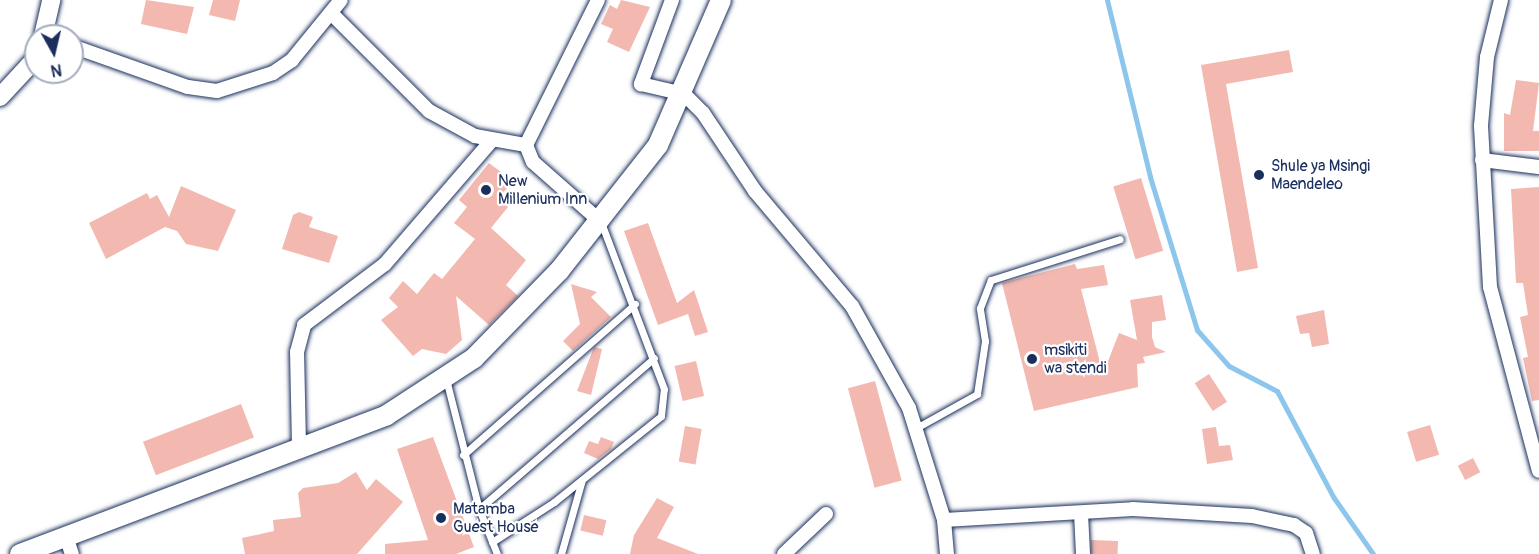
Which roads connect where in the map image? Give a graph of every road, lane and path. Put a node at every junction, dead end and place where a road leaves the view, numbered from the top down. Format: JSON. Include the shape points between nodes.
{"nodes":[{"id":1,"x":51,"y":0,"type":"edge"},
{"id":2,"x":341,"y":0,"type":"edge"},
{"id":3,"x":598,"y":0,"type":"edge"},
{"id":4,"x":672,"y":0,"type":"edge"},
{"id":5,"x":721,"y":0,"type":"edge"},
{"id":6,"x":1500,"y":0,"type":"edge"},
{"id":7,"x":332,"y":14,"type":"junction"},
{"id":8,"x":47,"y":24,"type":"edge"},
{"id":9,"x":84,"y":50,"type":"edge"},
{"id":10,"x":24,"y":71,"type":"edge"},
{"id":11,"x":684,"y":94,"type":"junction"},
{"id":12,"x":0,"y":98,"type":"edge"},
{"id":13,"x":491,"y":141,"type":"junction"},
{"id":14,"x":526,"y":145,"type":"junction"},
{"id":15,"x":1482,"y":160,"type":"junction"},
{"id":16,"x":1539,"y":167,"type":"edge"},
{"id":17,"x":601,"y":222,"type":"junction"},
{"id":18,"x":1120,"y":239,"type":"dead end"},
{"id":19,"x":635,"y":304,"type":"junction"},
{"id":20,"x":654,"y":358,"type":"junction"},
{"id":21,"x":446,"y":379,"type":"junction"},
{"id":22,"x":916,"y":428,"type":"junction"},
{"id":23,"x":299,"y":446,"type":"junction"},
{"id":24,"x":463,"y":455,"type":"junction"},
{"id":25,"x":1539,"y":471,"type":"edge"},
{"id":26,"x":582,"y":480,"type":"junction"},
{"id":27,"x":479,"y":509,"type":"junction"},
{"id":28,"x":1081,"y":513,"type":"junction"},
{"id":29,"x":826,"y":514,"type":"dead end"},
{"id":30,"x":944,"y":520,"type":"junction"},
{"id":31,"x":492,"y":542,"type":"junction"},
{"id":32,"x":69,"y":545,"type":"edge"},
{"id":33,"x":20,"y":554,"type":"edge"},
{"id":34,"x":497,"y":554,"type":"edge"},
{"id":35,"x":561,"y":554,"type":"edge"},
{"id":36,"x":784,"y":554,"type":"edge"},
{"id":37,"x":947,"y":554,"type":"edge"},
{"id":38,"x":1083,"y":554,"type":"edge"},
{"id":39,"x":1313,"y":554,"type":"edge"}],
"edges":[{"from":1,"to":8,"type":"street"},
{"from":2,"to":7,"type":"street"},
{"from":3,"to":14,"type":"street"},
{"from":4,"to":11,"type":"street","via":[[639,80],[645,88]]},
{"from":5,"to":11,"type":"main road"},
{"from":6,"to":15,"type":"street","via":[[1487,57]]},
{"from":7,"to":9,"type":"street","via":[[307,47],[273,73],[217,92],[188,87]]},
{"from":7,"to":13,"type":"street","via":[[429,111]]},
{"from":10,"to":12,"type":"street"},
{"from":11,"to":17,"type":"main road","via":[[658,145]]},
{"from":11,"to":22,"type":"street","via":[[716,129],[755,191],[852,306]]},
{"from":13,"to":14,"type":"street"},
{"from":13,"to":23,"type":"street","via":[[385,264],[304,325],[297,352]]},
{"from":14,"to":17,"type":"street","via":[[533,162]]},
{"from":15,"to":16,"type":"street"},
{"from":15,"to":25,"type":"street","via":[[1490,287]]},
{"from":17,"to":19,"type":"lane"},
{"from":17,"to":21,"type":"main road","via":[[523,312]]},
{"from":18,"to":22,"type":"lane","via":[[991,280],[980,308],[985,341],[977,394]]},
{"from":19,"to":20,"type":"lane"},
{"from":19,"to":24,"type":"lane"},
{"from":20,"to":26,"type":"lane","via":[[664,389],[661,416]]},
{"from":20,"to":27,"type":"lane"},
{"from":21,"to":23,"type":"main road","via":[[387,415]]},
{"from":21,"to":24,"type":"lane"},
{"from":22,"to":30,"type":"street"},
{"from":23,"to":32,"type":"main road"},
{"from":24,"to":27,"type":"lane"},
{"from":26,"to":31,"type":"lane"},
{"from":26,"to":35,"type":"lane"},
{"from":27,"to":31,"type":"lane"},
{"from":28,"to":30,"type":"street"},
{"from":28,"to":38,"type":"street"},
{"from":28,"to":39,"type":"street","via":[[1132,509],[1277,519],[1306,533]]},
{"from":29,"to":36,"type":"street"},
{"from":30,"to":37,"type":"street"},
{"from":31,"to":34,"type":"lane"},
{"from":32,"to":33,"type":"main road"}]}
